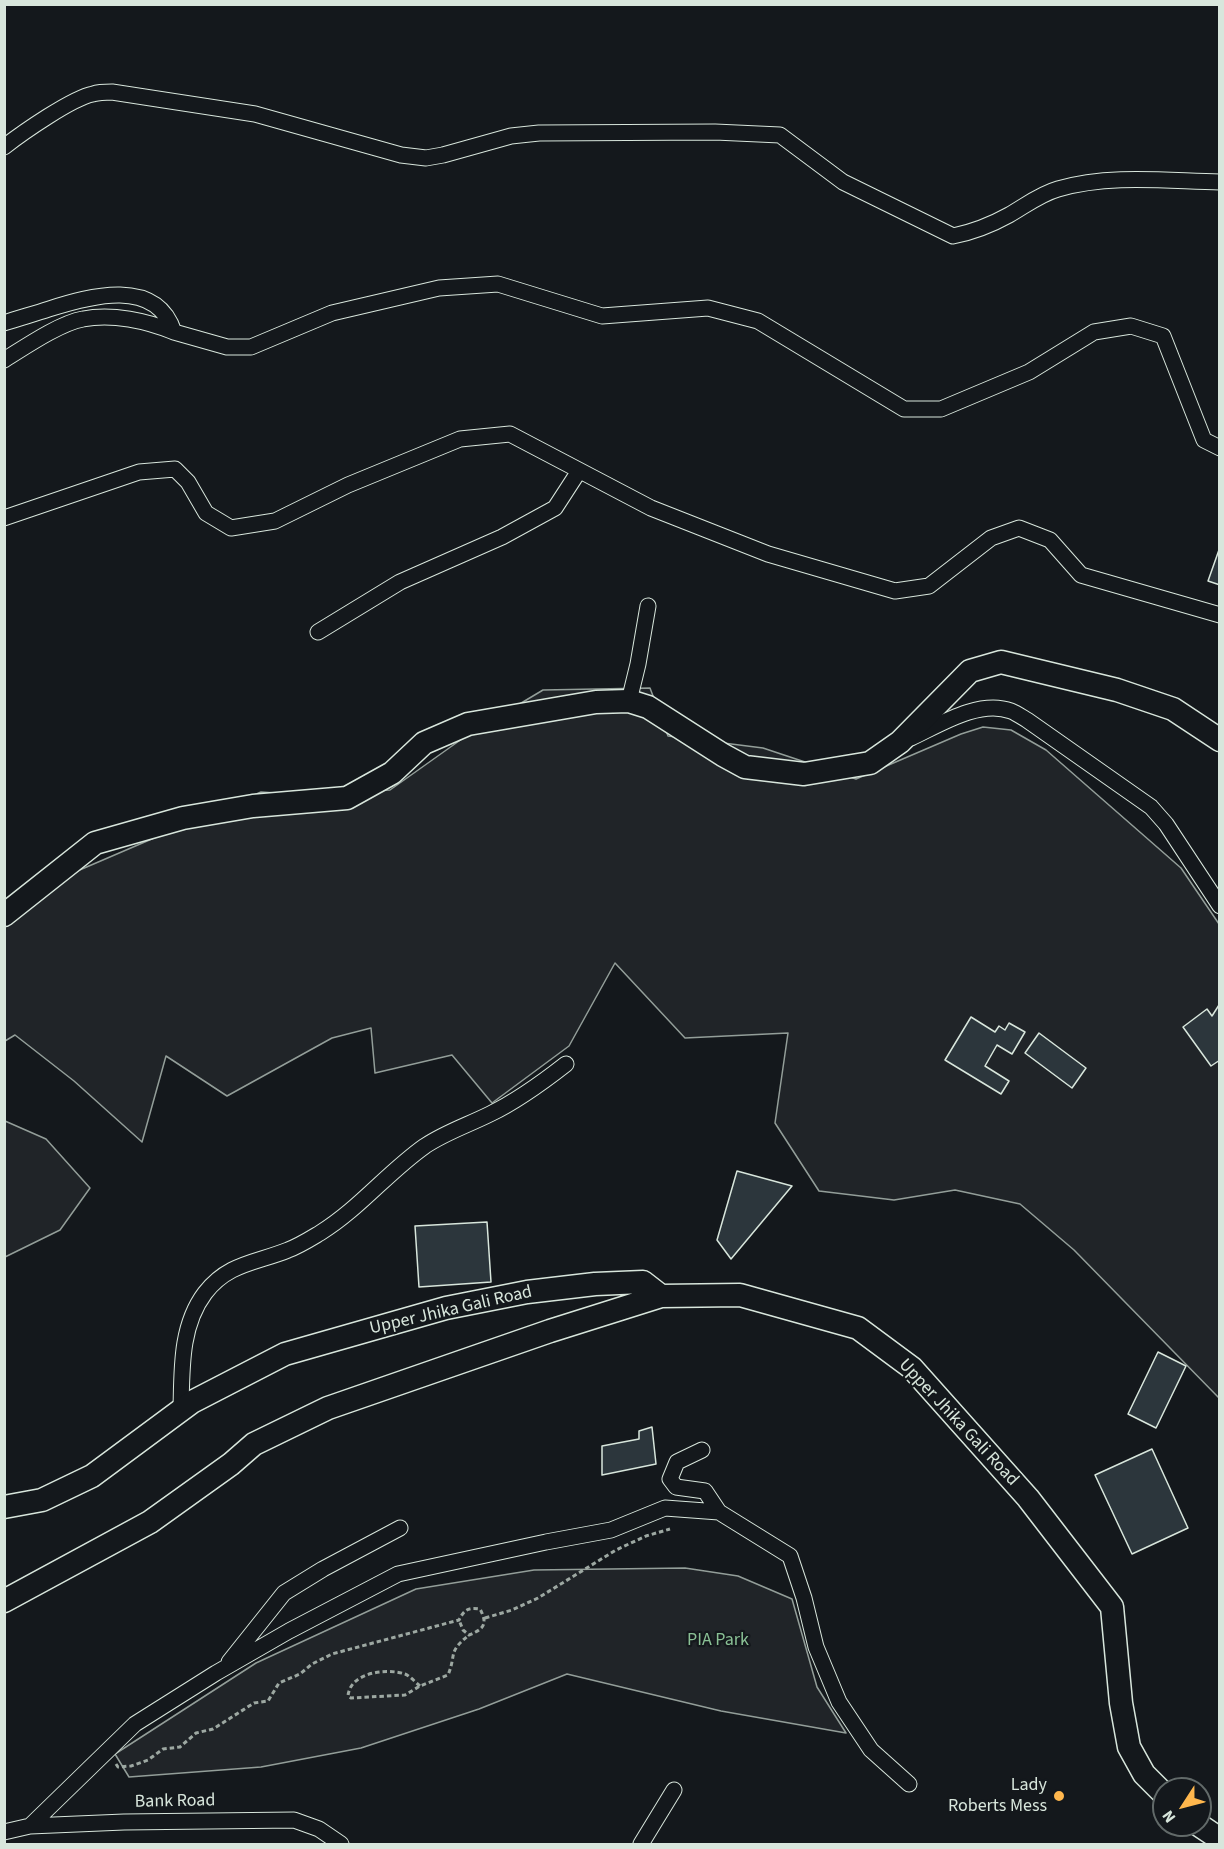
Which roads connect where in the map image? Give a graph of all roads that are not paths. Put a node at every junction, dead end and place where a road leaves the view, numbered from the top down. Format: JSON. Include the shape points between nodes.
{"nodes":[{"id":1,"x":4,"y":147,"type":"edge"},
{"id":2,"x":1220,"y":182,"type":"edge"},
{"id":3,"x":4,"y":323,"type":"edge"},
{"id":4,"x":174,"y":332,"type":"junction"},
{"id":5,"x":4,"y":360,"type":"edge"},
{"id":6,"x":1220,"y":447,"type":"edge"},
{"id":7,"x":579,"y":471,"type":"junction"},
{"id":8,"x":4,"y":518,"type":"edge"},
{"id":9,"x":648,"y":606,"type":"dead end"},
{"id":10,"x":1220,"y":615,"type":"edge"},
{"id":11,"x":318,"y":632,"type":"dead end"},
{"id":12,"x":629,"y":701,"type":"junction"},
{"id":13,"x":1220,"y":740,"type":"edge"},
{"id":14,"x":900,"y":742,"type":"junction"},
{"id":15,"x":1220,"y":906,"type":"edge"},
{"id":16,"x":4,"y":915,"type":"edge"},
{"id":17,"x":566,"y":1064,"type":"dead end"},
{"id":18,"x":661,"y":1296,"type":"junction"},
{"id":19,"x":181,"y":1410,"type":"junction"},
{"id":20,"x":702,"y":1450,"type":"dead end"},
{"id":21,"x":4,"y":1507,"type":"edge"},
{"id":22,"x":719,"y":1512,"type":"junction"},
{"id":23,"x":400,"y":1528,"type":"dead end"},
{"id":24,"x":4,"y":1601,"type":"edge"},
{"id":25,"x":224,"y":1669,"type":"junction"},
{"id":26,"x":1152,"y":1782,"type":"edge"},
{"id":27,"x":909,"y":1784,"type":"dead end"},
{"id":28,"x":674,"y":1790,"type":"dead end"},
{"id":29,"x":30,"y":1826,"type":"junction"},
{"id":30,"x":4,"y":1832,"type":"edge"},
{"id":31,"x":340,"y":1845,"type":"edge"},
{"id":32,"x":640,"y":1845,"type":"edge"}],
"edges":[{"from":1,"to":2,"type":"street","via":[[71,104],[91,94],[112,92],[255,114],[401,155],[426,158],[511,136],[539,133],[780,135],[843,182],[952,236],[987,227],[1056,189],[1113,180]]},
{"from":3,"to":4,"type":"street","via":[[82,298],[130,295],[165,315]]},
{"from":4,"to":5,"type":"street","via":[[115,317],[82,319],[43,336]]},
{"from":4,"to":6,"type":"street","via":[[227,347],[250,347],[332,313],[439,288],[498,284],[602,316],[708,308],[758,321],[904,409],[941,409],[1029,372],[1094,332],[1131,326],[1163,336],[1204,440]]},
{"from":7,"to":8,"type":"street","via":[[510,434],[460,439],[275,521],[231,528],[206,513],[188,482],[175,469],[139,472]]},
{"from":7,"to":10,"type":"street","via":[[651,508],[768,554],[895,591],[929,586],[992,538],[1019,528],[1050,540],[1081,575]]},
{"from":7,"to":11,"type":"street","via":[[555,508],[502,537],[400,582]]},
{"from":9,"to":12,"type":"street"},
{"from":12,"to":14,"type":"main road","via":[[648,707],[745,767],[804,774],[870,763]]},
{"from":12,"to":16,"type":"main road","via":[[596,702],[468,724],[424,743],[392,773],[347,798],[253,806],[183,818],[95,843]]},
{"from":13,"to":14,"type":"main road","via":[[1173,709],[1117,690],[1000,662],[970,671]]},
{"from":14,"to":15,"type":"street","via":[[977,709],[1011,711],[1151,807]]},
{"from":17,"to":19,"type":"street","via":[[491,1114],[426,1146],[321,1232],[289,1250],[224,1273],[195,1308],[182,1352]]},
{"from":18,"to":19,"type":"main road","name":"Upper Jhika Gali Road","via":[[643,1282],[595,1284],[446,1308],[285,1354]]},
{"from":18,"to":24,"type":"main road","via":[[328,1408],[254,1444],[150,1522]]},
{"from":18,"to":26,"type":"main road","name":"Upper Jhika Gali Road","via":[[740,1295],[858,1328],[912,1368],[1028,1498],[1112,1607],[1129,1747]]},
{"from":19,"to":21,"type":"main road","name":"Upper Jhika Gali Road","via":[[92,1476],[42,1500]]},
{"from":20,"to":22,"type":"street","via":[[677,1462],[670,1479],[676,1486],[705,1491]]},
{"from":22,"to":25,"type":"street","via":[[665,1508],[611,1530],[398,1574]]},
{"from":22,"to":27,"type":"street","via":[[790,1556],[816,1647],[839,1702],[871,1750]]},
{"from":23,"to":25,"type":"street","via":[[284,1593]]},
{"from":25,"to":29,"type":"street","via":[[135,1724]]},
{"from":28,"to":32,"type":"street"},
{"from":29,"to":30,"type":"street","name":"Bank Road"},
{"from":29,"to":31,"type":"street","name":"Bank Road","via":[[294,1820],[319,1829]]}]}
